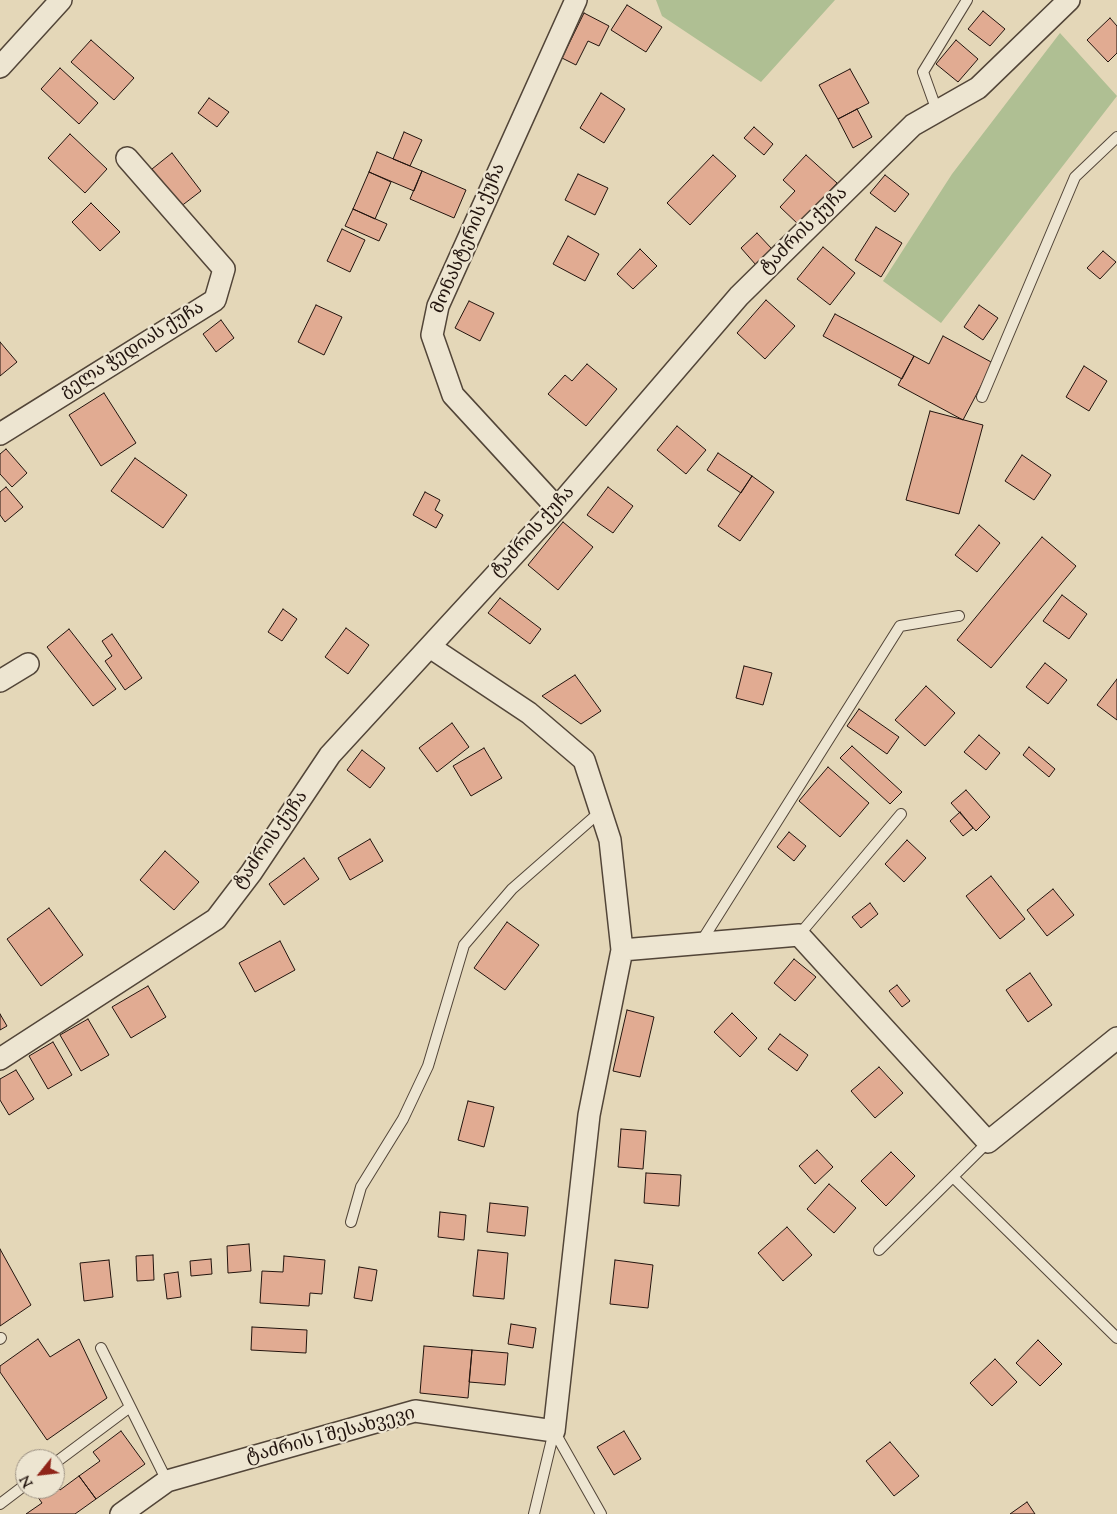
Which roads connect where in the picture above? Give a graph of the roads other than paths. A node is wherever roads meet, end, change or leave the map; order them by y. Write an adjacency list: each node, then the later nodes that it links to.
1 (61, 0): 5 (street)
2 (576, 0): 11 (street, მონასტერის ქუჩა)
3 (967, 0): 6 (lane)
4 (1069, 0): 6 (street, ტაძრის ქუჩა)
5 (0, 67)
6 (937, 111): 11 (street, ტაძრის ქუჩა)
7 (1117, 137): 9 (lane)
8 (127, 158): 10 (street, გელა ჭედიას ქუჩა)
9 (982, 397)
10 (0, 434)
11 (557, 508): 13 (street, ტაძრის ქუჩა)
12 (959, 616): 19 (lane)
13 (430, 647): 16 (street); 22 (street, ტაძრის ქუჩა)
14 (28, 664): 15 (street)
15 (0, 681)
16 (601, 811): 20 (street); 25 (lane)
17 (901, 814): 18 (lane)
18 (799, 934): 19 (street); 23 (street)
19 (701, 942): 20 (street)
20 (622, 950): 30 (street)
21 (1117, 1038): 23 (street)
22 (0, 1058)
23 (988, 1142): 24 (lane)
24 (953, 1178): 26 (lane); 27 (lane)
25 (351, 1222)
26 (879, 1250)
27 (1117, 1338)
28 (101, 1348): 29 (lane)
29 (130, 1407): 31 (lane); 32 (lane)
30 (554, 1431): 32 (street, ტაძრის I შესახვევი); 36 (lane); 37 (lane)
31 (65, 1456)
32 (167, 1481): 35 (street, ტაძრის I შესახვევი)
33 (15, 1493): 34 (lane)
34 (0, 1504)
35 (121, 1514)
36 (534, 1514)
37 (601, 1514)

